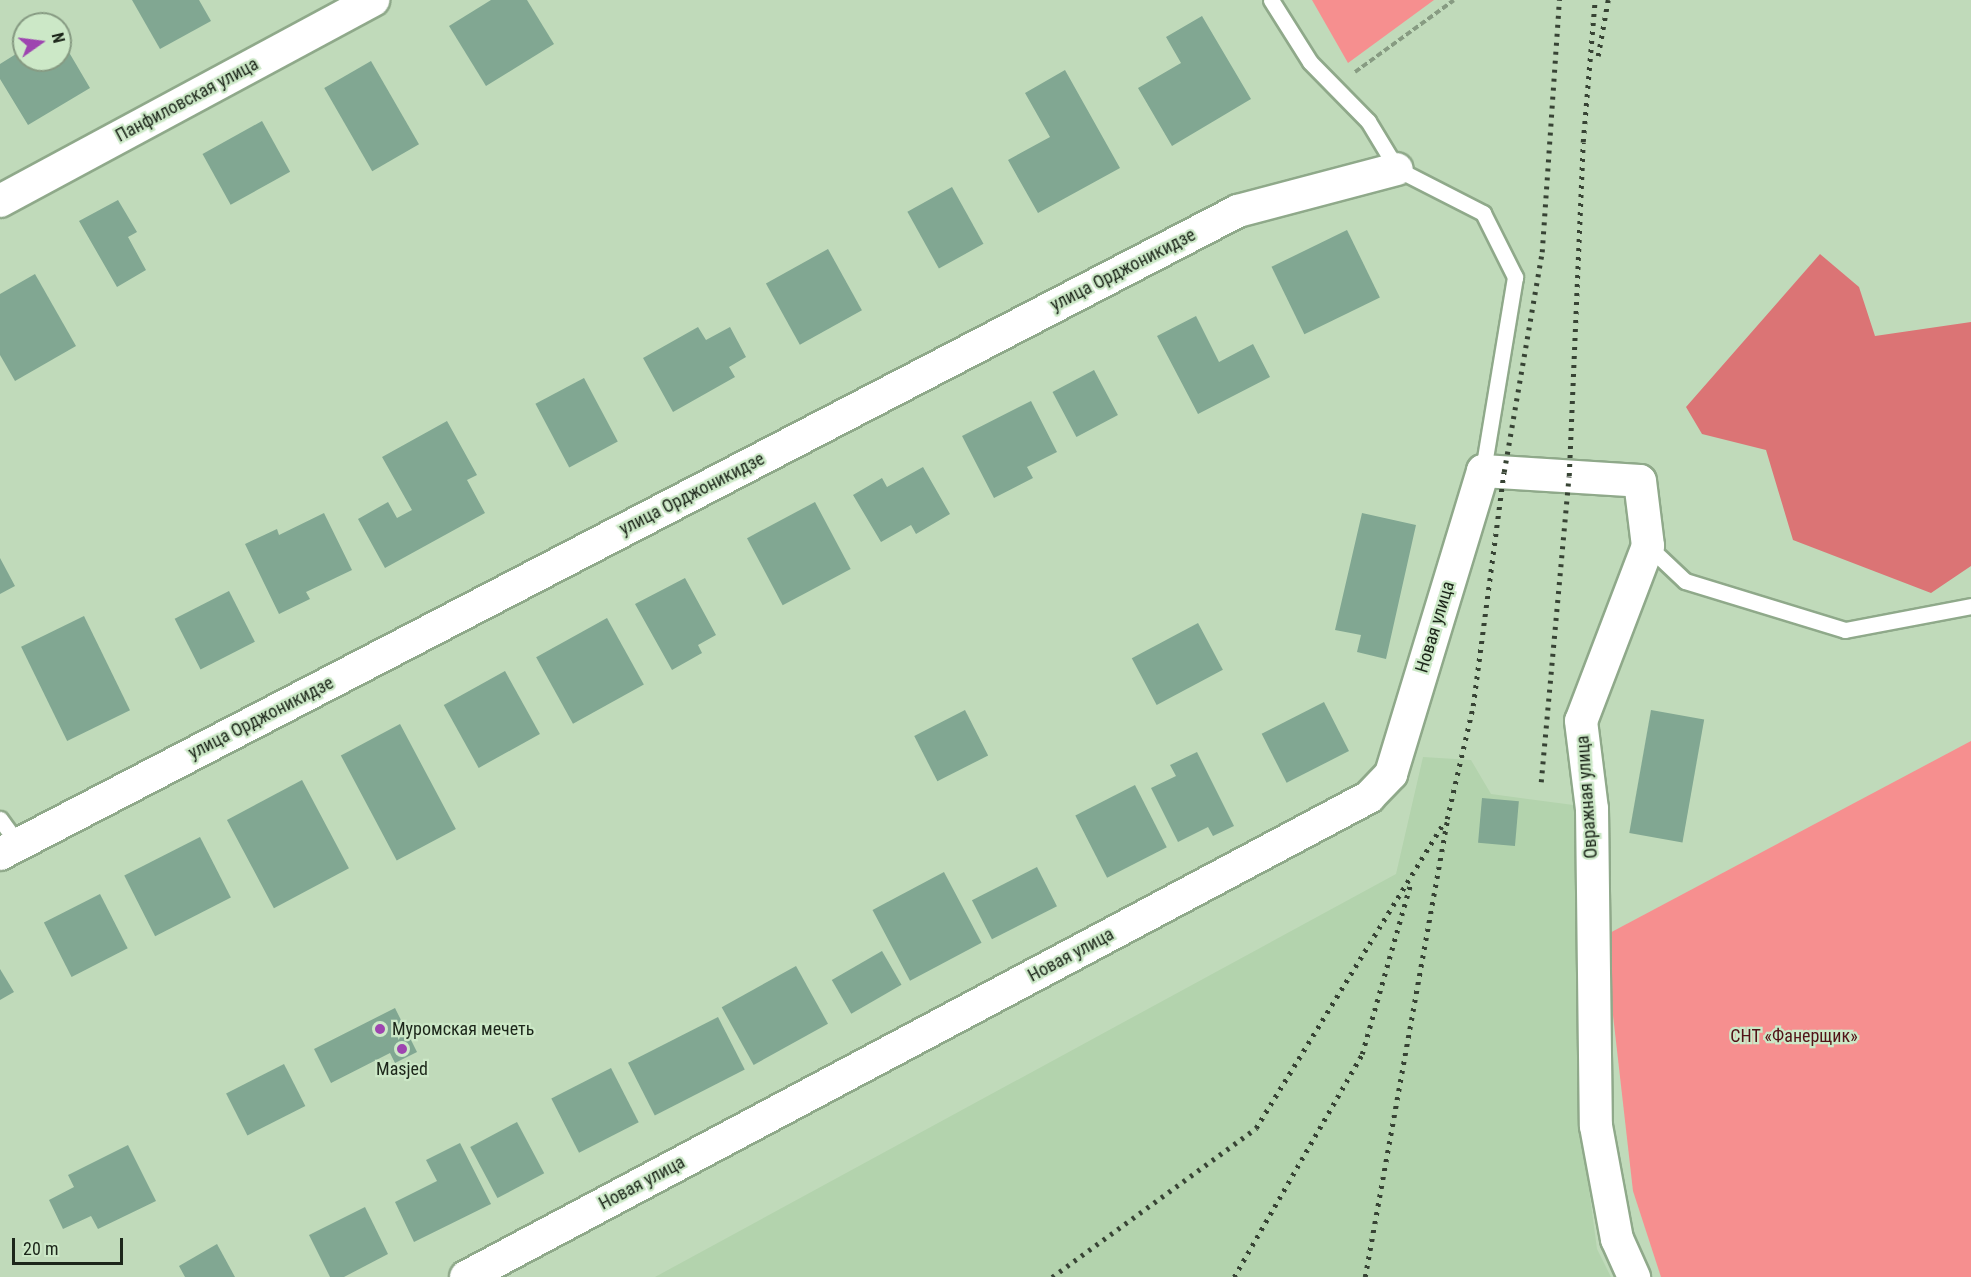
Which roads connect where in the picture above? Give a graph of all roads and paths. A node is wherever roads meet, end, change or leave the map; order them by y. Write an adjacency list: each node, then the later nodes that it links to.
1 (373, 0): 6 (street, Панфиловская улица)
2 (1271, 0): 4 (lane)
3 (1454, 0): 4 (path)
4 (1335, 87): 5 (lane)
5 (1397, 169): 7 (lane); 11 (street, улица Орджоникидзе)
6 (0, 201)
7 (1482, 471): 8 (street, Овражная улица); 12 (street, Новая улица)
8 (1648, 546): 9 (lane); 13 (street, Овражная улица)
9 (1971, 606)
10 (0, 819): 11 (lane)
11 (9, 849)
12 (466, 1277)
13 (1634, 1277)

